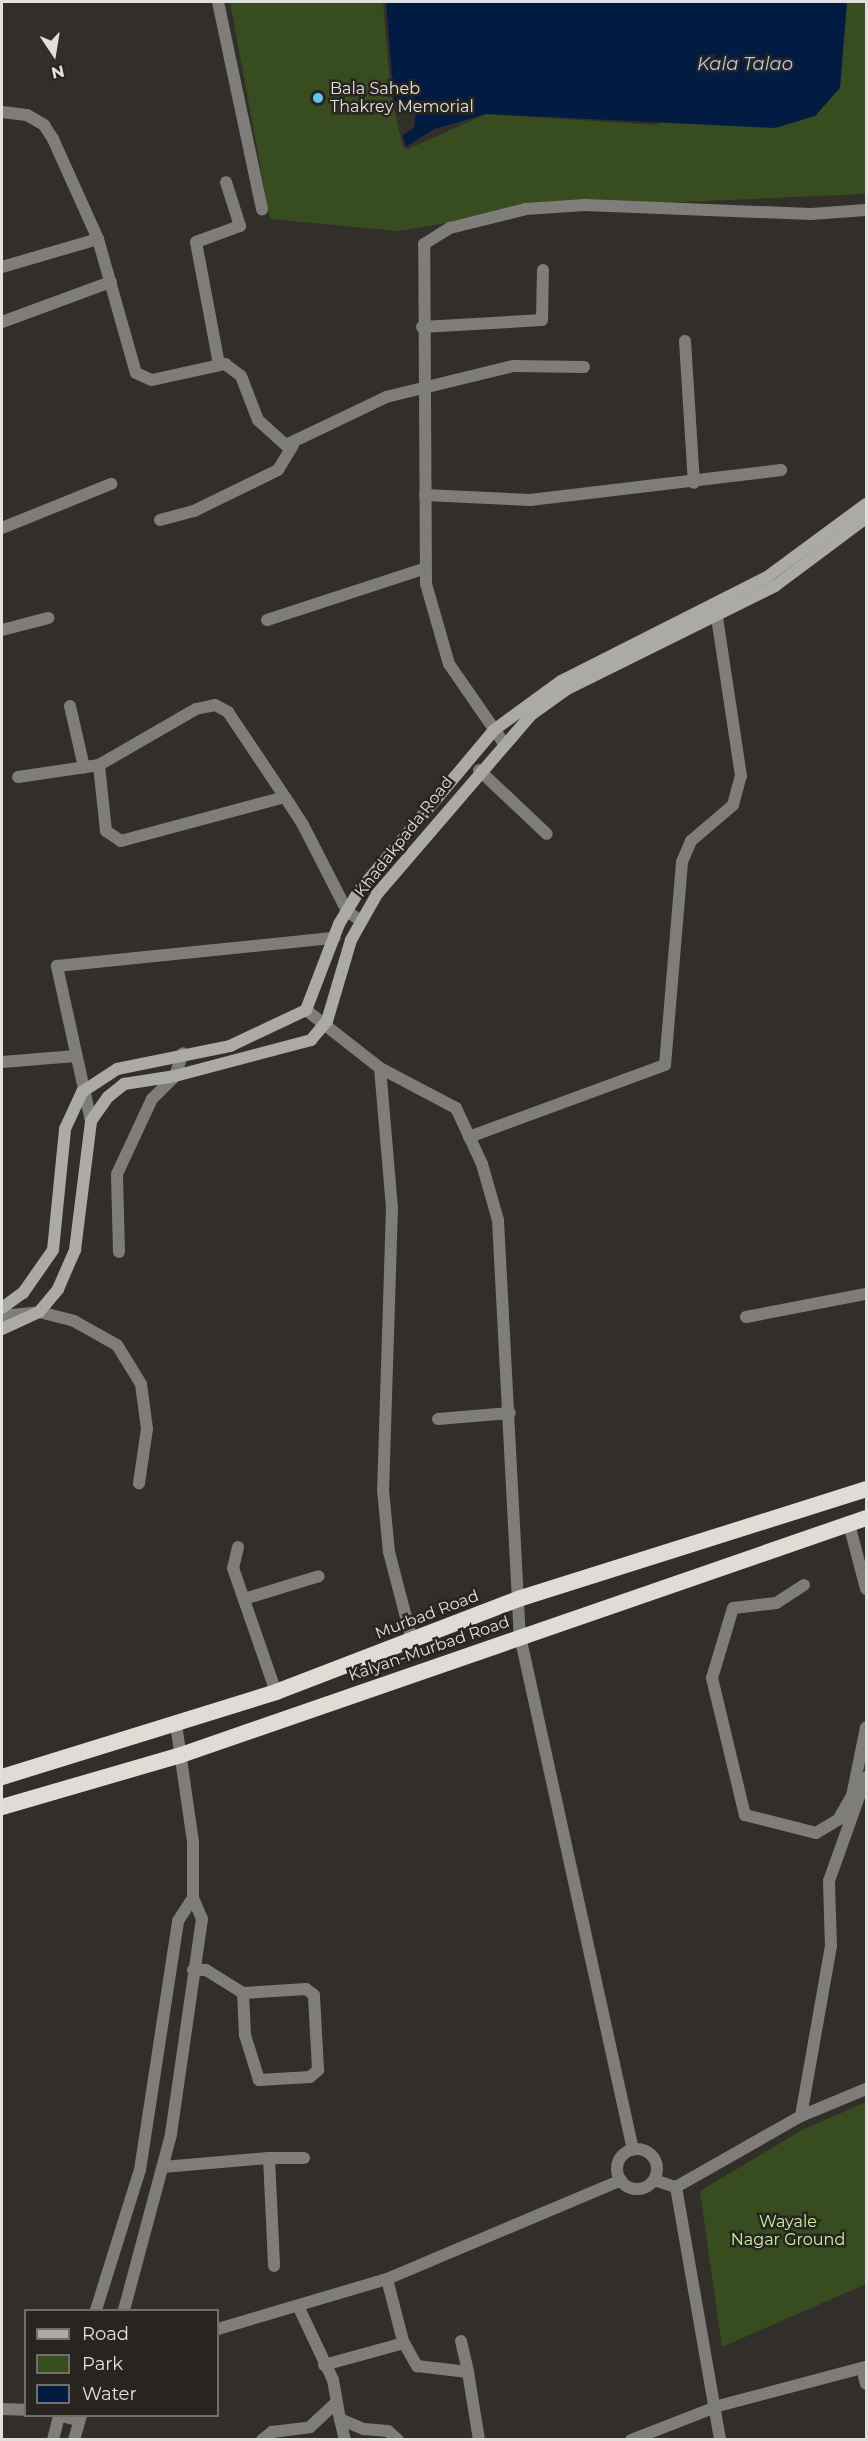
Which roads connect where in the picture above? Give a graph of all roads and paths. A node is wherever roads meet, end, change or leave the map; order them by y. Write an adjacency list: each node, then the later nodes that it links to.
1 (218, 2): 4 (street)
2 (2, 112): 6 (street)
3 (226, 182): 13 (street)
4 (262, 209)
5 (867, 210): 11 (street)
6 (98, 239): 7 (street); 9 (street)
7 (2, 267)
8 (543, 270): 11 (street)
9 (111, 282): 10 (street); 13 (street)
10 (2, 322)
11 (422, 327): 15 (street)
12 (685, 341): 18 (street)
13 (219, 364): 16 (street)
14 (584, 367): 15 (street)
15 (423, 388): 16 (street); 20 (street)
16 (293, 445): 23 (street)
17 (781, 470): 18 (street)
18 (694, 483): 20 (street)
19 (111, 484): 24 (street)
20 (425, 495): 25 (street)
21 (867, 504): 26 (main road, Khadakpada Road)
22 (867, 518): 26 (main road, Khadakpada Road)
23 (160, 520)
24 (2, 528)
25 (426, 568): 29 (street); 33 (street)
26 (771, 582): 27 (main road, Khadakpada Road)
27 (714, 613): 31 (main road, Khadakpada Road); 59 (street)
28 (48, 618): 30 (street)
29 (267, 620)
30 (2, 630)
31 (647, 644): 33 (main road, Khadakpada Road); 34 (main road, Khadakpada Road)
32 (70, 706): 36 (street)
33 (494, 730): 34 (street); 40 (main road, Khadakpada Road)
34 (503, 742): 37 (main road, Khadakpada Road)
35 (99, 765): 36 (street); 39 (street); 39 (street)
36 (84, 767): 38 (street)
37 (479, 770): 41 (main road, Khadakpada Road); 42 (street)
38 (18, 777)
39 (285, 797): 45 (street)
40 (424, 811): 41 (main road); 43 (main road, Khadakpada Road)
41 (436, 821): 44 (main road, Khadakpada Road)
42 (547, 834)
43 (384, 859): 44 (main road); 45 (main road, Khadakpada Road)
44 (398, 870): 46 (main road, Khadakpada Road)
45 (347, 911): 46 (street); 47 (main road, Khadakpada Road)
46 (361, 921): 49 (main road, Khadakpada Road)
47 (335, 938): 48 (main road, Khadakpada Road); 53 (street)
48 (306, 1010): 49 (street); 50 (main road)
49 (327, 1021): 51 (main road, Khadakpada Road); 55 (street)
50 (277, 1027): 51 (main road); 52 (main road)
51 (286, 1046): 56 (main road, Khadakpada Road)
52 (183, 1053): 56 (street); 57 (main road)
53 (76, 1056): 54 (street); 57 (street)
54 (2, 1062)
55 (380, 1068): 59 (street); 80 (street)
56 (175, 1077): 58 (main road, Khadakpada Road); 60 (street)
57 (82, 1092): 58 (street); 62 (main road)
58 (91, 1121): 63 (main road)
59 (469, 1137): 67 (street)
60 (119, 1252)
61 (867, 1294): 65 (street)
62 (2, 1308)
63 (39, 1312): 64 (street); 66 (main road); 69 (street)
64 (2, 1316)
65 (746, 1317)
66 (2, 1329)
67 (510, 1413): 68 (street); 78 (street)
68 (438, 1419)
69 (139, 1483)
70 (867, 1489): 78 (highway, Murbad Road)
71 (867, 1518): 72 (highway, Kalyan-Murbad Road)
72 (849, 1524): 76 (street); 79 (highway, Kalyan-Murbad Road)
73 (238, 1547): 77 (street)
74 (319, 1576): 77 (street)
75 (804, 1585): 83 (street)
76 (867, 1589)
77 (244, 1599): 81 (street)
78 (518, 1599): 79 (street); 80 (highway, Murbad Road)
79 (520, 1636): 84 (highway, Kalyan-Murbad Road); 93 (street)
80 (412, 1640): 81 (highway, Murbad Road)
81 (276, 1692): 82 (highway, Murbad Road)
82 (176, 1724): 84 (street); 85 (highway, Murbad Road)
83 (867, 1727)
84 (181, 1755): 87 (highway, Kalyan-Murbad Road); 88 (street)
85 (2, 1777)
86 (867, 1777): 92 (street)
87 (2, 1807)
88 (193, 1898): 89 (street); 103 (street)
89 (193, 1970): 90 (street); 96 (street)
90 (243, 1993): 90 (street)
91 (867, 2089): 92 (street)
92 (801, 2116): 99 (street)
93 (633, 2150): 97 (street); 98 (street)
94 (269, 2158): 95 (street); 96 (street); 100 (street)
95 (304, 2158)
96 (163, 2167): 104 (street)
97 (621, 2180): 98 (street); 101 (street)
98 (654, 2180): 99 (street)
99 (676, 2187): 113 (street)
100 (274, 2266)
101 (387, 2279): 102 (street); 107 (street)
102 (299, 2308): 105 (street); 108 (street)
103 (96, 2309)
104 (124, 2309)
105 (219, 2329)
106 (460, 2341): 110 (street)
107 (404, 2343): 108 (street); 110 (street)
108 (324, 2365): 112 (street)
109 (864, 2368): 111 (street); 113 (street)
110 (468, 2372): 124 (street)
111 (867, 2384)
112 (334, 2405): 118 (street); 121 (street)
113 (718, 2406): 125 (street); 126 (street)
114 (2, 2409): 115 (street)
115 (24, 2410)
116 (59, 2417): 119 (street)
117 (80, 2418): 120 (street)
118 (340, 2419): 122 (street); 123 (street)
119 (53, 2439)
120 (74, 2439)
121 (262, 2439)
122 (345, 2439)
123 (398, 2439)
124 (479, 2439)
125 (631, 2439)
126 (720, 2439)

